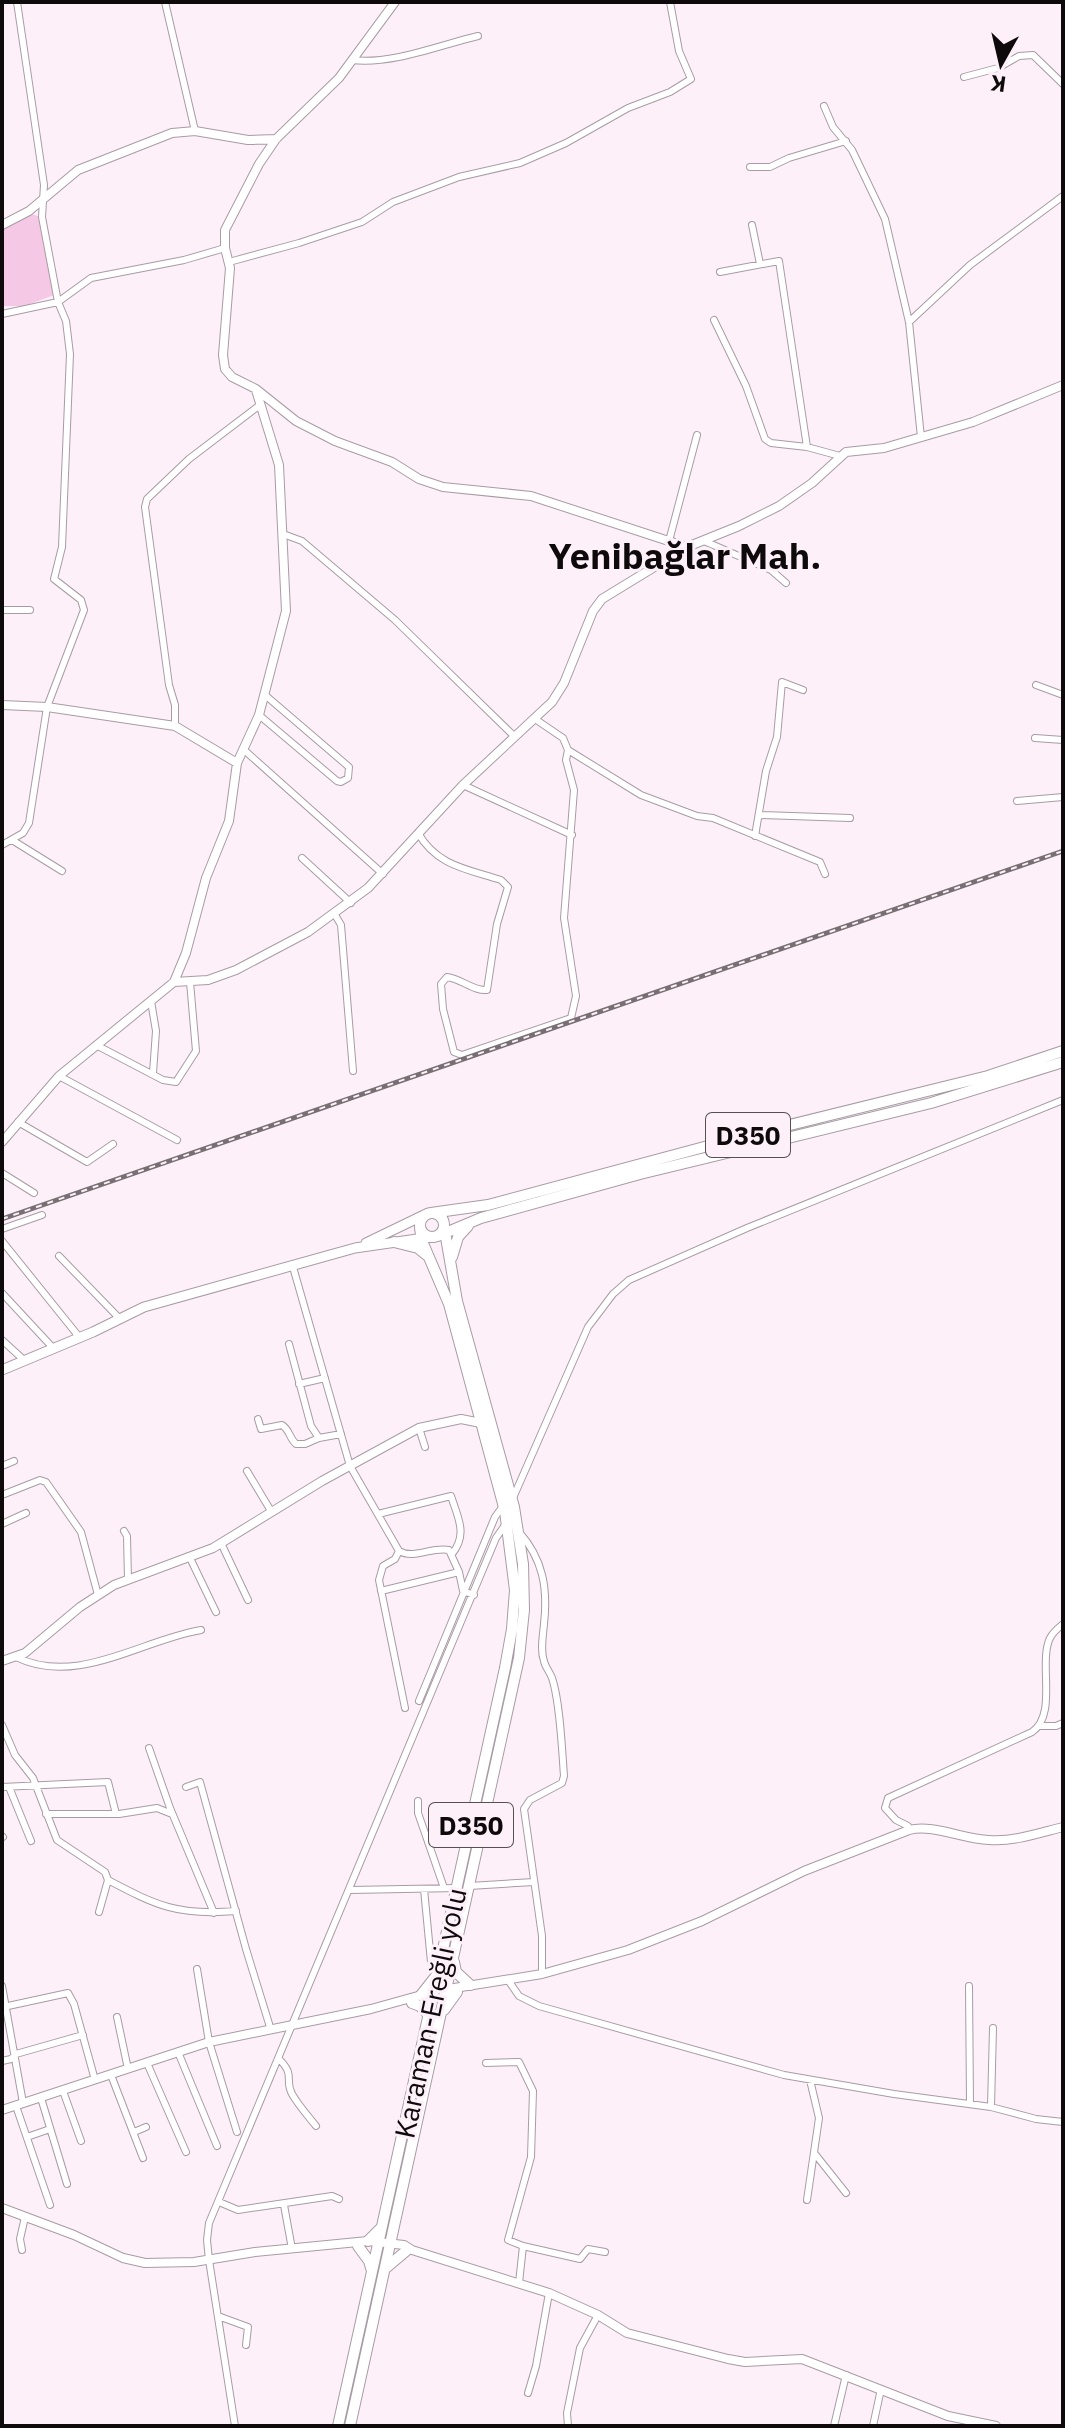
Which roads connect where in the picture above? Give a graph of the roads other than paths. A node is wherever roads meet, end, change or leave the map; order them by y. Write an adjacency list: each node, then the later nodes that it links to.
1 (17, 2): 15 (street)
2 (165, 2): 10 (street)
3 (395, 2): 6 (street)
4 (670, 2): 19 (street)
5 (478, 36): 6 (street)
6 (352, 60): 11 (street)
7 (964, 77): 8 (street)
8 (1063, 84)
9 (824, 106): 12 (street)
10 (195, 131): 11 (street); 15 (street)
11 (276, 139): 18 (street)
12 (846, 141): 13 (street); 25 (street)
13 (750, 167)
14 (1063, 196): 25 (street)
15 (43, 199): 16 (street); 22 (street)
16 (2, 225)
17 (752, 225): 20 (street)
18 (225, 248): 19 (street); 22 (street)
19 (229, 262): 27 (street)
20 (760, 264): 21 (street); 31 (street)
21 (720, 272)
22 (58, 302): 23 (street); 45 (street)
23 (2, 314)
24 (714, 320): 31 (street)
25 (909, 322): 30 (street)
26 (1063, 385): 30 (street)
27 (256, 389): 28 (street); 34 (street)
28 (260, 405): 33 (street); 48 (street)
29 (697, 435): 34 (street)
30 (921, 437): 32 (street)
31 (807, 447): 32 (street)
32 (840, 456): 35 (street)
33 (283, 534): 42 (street); 49 (street)
34 (669, 541): 36 (street)
35 (704, 541): 36 (street); 37 (street)
36 (687, 547): 47 (street)
37 (786, 583)
38 (2, 610): 39 (street)
39 (30, 610)
40 (1036, 685): 43 (street)
41 (803, 690): 58 (street)
42 (265, 695): 46 (street); 46 (street)
43 (1063, 695)
44 (2, 705): 45 (street)
45 (47, 707): 48 (street); 63 (street)
46 (259, 715): 52 (street)
47 (535, 719): 49 (street); 53 (street)
48 (175, 726): 54 (street)
49 (515, 737): 55 (street)
50 (1035, 738): 51 (street)
51 (1063, 740)
52 (243, 749): 54 (street); 67 (street)
53 (568, 750): 61 (street); 62 (street)
54 (237, 763): 71 (street)
55 (463, 785): 60 (street); 61 (street)
56 (1063, 797): 57 (street)
57 (1017, 801)
58 (760, 815): 59 (street); 62 (street)
59 (850, 818)
60 (418, 833): 61 (street); 67 (street)
61 (572, 835)
62 (755, 836): 68 (street)
63 (12, 840): 64 (street); 66 (street)
64 (2, 845)
65 (302, 858): 69 (street)
66 (62, 871)
67 (383, 874): 69 (street)
68 (825, 874)
69 (351, 903): 70 (street)
70 (334, 913): 72 (street); 77 (street)
71 (174, 982): 72 (street); 73 (street)
72 (190, 982): 78 (street)
73 (151, 1001): 74 (street); 78 (street)
74 (96, 1045): 78 (street); 79 (street)
75 (1063, 1051): 87 (highway, D350)
76 (1063, 1062): 89 (highway, D350)
77 (353, 1071)
78 (153, 1073)
79 (59, 1076): 81 (street); 82 (street)
80 (1063, 1100): 120 (street)
81 (18, 1122): 83 (street); 84 (street)
82 (177, 1140)
83 (2, 1142)
84 (113, 1144)
85 (2, 1173): 86 (street)
86 (34, 1193)
87 (428, 1214): 91 (highway); 91 (highway, Karaman-Ereğli yolu); 94 (main road)
88 (42, 1215): 90 (street)
89 (481, 1218): 91 (highway); 98 (highway, D350)
90 (2, 1229)
91 (433, 1233): 93 (main road); 96 (highway, Karaman-Ereğli yolu / D350); 98 (highway, Karaman-Ereğli yolu)
92 (2, 1241): 101 (street)
93 (394, 1242): 94 (main road); 96 (highway)
94 (355, 1248): 97 (main road)
95 (59, 1256): 100 (street)
96 (434, 1264): 110 (highway, Karaman-Ereğli yolu / D350)
97 (293, 1267): 100 (main road); 107 (street)
98 (452, 1279): 120 (highway, Karaman-Ereğli yolu / D350)
99 (2, 1293): 104 (street)
100 (119, 1318): 101 (main road)
101 (80, 1338): 104 (main road)
102 (2, 1340): 105 (street)
103 (289, 1344): 108 (street)
104 (54, 1349): 105 (main road)
105 (25, 1361): 106 (main road)
106 (2, 1370)
107 (325, 1378): 108 (street); 112 (street)
108 (299, 1384): 113 (street)
109 (258, 1419): 113 (street)
110 (481, 1423): 111 (street); 120 (highway, Karaman-Ereğli yolu / D350)
111 (419, 1428): 114 (street); 117 (street)
112 (341, 1434): 113 (street); 117 (street)
113 (319, 1438)
114 (425, 1447)
115 (14, 1461): 116 (street)
116 (2, 1466)
117 (350, 1466): 121 (street); 123 (street)
118 (247, 1471): 121 (street)
119 (2, 1495): 136 (street)
120 (508, 1503): 124 (highway, Karaman-Ereğli yolu / D350); 127 (highway, Karaman-Ereğli yolu / D350); 135 (street)
121 (271, 1511): 128 (street)
122 (26, 1513): 125 (street)
123 (378, 1514): 129 (street); 130 (street)
124 (506, 1522): 137 (street); 162 (highway, Karaman-Ereğli yolu / D350)
125 (2, 1524)
126 (124, 1531): 133 (street)
127 (518, 1531): 161 (street); 162 (highway, Karaman-Ereğli yolu / D350)
128 (221, 1543): 131 (street); 138 (street)
129 (399, 1551): 130 (street); 134 (street)
130 (452, 1554): 132 (street)
131 (190, 1558): 133 (street); 139 (street)
132 (459, 1572): 134 (street); 135 (street)
133 (128, 1580): 136 (street)
134 (381, 1591): 145 (street)
135 (463, 1591): 137 (street); 144 (street)
136 (98, 1595): 142 (street)
137 (474, 1595): 165 (street)
138 (248, 1600)
139 (216, 1612)
140 (1063, 1624): 148 (street)
141 (201, 1630): 142 (street)
142 (16, 1657): 143 (street)
143 (2, 1661)
144 (419, 1701)
145 (405, 1708)
146 (1063, 1723): 148 (street)
147 (2, 1725): 150 (street)
148 (1040, 1726): 158 (street)
149 (149, 1748): 156 (street)
150 (36, 1786): 151 (street); 154 (street); 155 (street)
151 (6, 1787): 159 (street)
152 (186, 1787): 166 (street)
153 (418, 1801): 163 (street)
154 (46, 1814): 155 (street); 160 (street)
155 (116, 1814): 156 (street)
156 (172, 1814): 168 (street)
157 (1063, 1827): 158 (street)
158 (909, 1830): 172 (street)
159 (31, 1841)
160 (108, 1880): 167 (street); 168 (street)
161 (534, 1882): 162 (street); 172 (street)
162 (463, 1887): 163 (street); 169 (highway, Karaman-Ereğli yolu / D350); 170 (highway, Karaman-Ereğli yolu / D350)
163 (444, 1888): 164 (street)
164 (424, 1889): 165 (street); 170 (street)
165 (350, 1890): 183 (street)
166 (236, 1911): 168 (street); 184 (street)
167 (99, 1912)
168 (214, 1913)
169 (454, 1956): 174 (highway); 177 (highway, Karaman-Ereğli yolu / D350)
170 (436, 1965): 177 (highway, Karaman-Ereğli yolu / D350); 178 (highway)
171 (197, 1969): 187 (street)
172 (542, 1974): 173 (street)
173 (508, 1980): 174 (street); 197 (street)
174 (470, 1985): 177 (street)
175 (2, 1986): 180 (street)
176 (969, 1986): 200 (street)
177 (444, 1993): 178 (street); 179 (street); 181 (highway, Karaman-Ereğli yolu / D350); 181 (highway)
178 (421, 1995): 179 (street)
179 (407, 2002): 181 (highway); 183 (street)
180 (8, 2006): 186 (street); 189 (street)
181 (435, 2015): 225 (highway, Karaman-Ereğli yolu / D350); 226 (highway, Karaman-Ereğli yolu / D350)
182 (117, 2017): 194 (street)
183 (293, 2025): 184 (street); 190 (street)
184 (270, 2027): 187 (street)
185 (993, 2028): 202 (street)
186 (83, 2035): 189 (street); 196 (street)
187 (209, 2042): 188 (street); 209 (street)
188 (178, 2052): 192 (street); 212 (street)
189 (16, 2054): 191 (street); 201 (street)
190 (279, 2059): 205 (street); 220 (street)
191 (2, 2061)
192 (147, 2063): 194 (street); 213 (street)
193 (486, 2063): 228 (street)
194 (128, 2069): 195 (street)
195 (111, 2075): 196 (street); 208 (street)
196 (95, 2080): 198 (street)
197 (810, 2080): 200 (street); 214 (street)
198 (63, 2091): 199 (street); 211 (street)
199 (41, 2098): 201 (street); 207 (street)
200 (970, 2103): 202 (street)
201 (20, 2104): 203 (street); 210 (street)
202 (991, 2107): 204 (street)
203 (2, 2110)
204 (1063, 2122)
205 (316, 2126)
206 (146, 2127): 208 (street)
207 (50, 2129): 210 (street); 216 (street)
208 (134, 2132): 215 (street)
209 (237, 2132)
210 (27, 2137): 221 (street)
211 (81, 2141)
212 (217, 2146)
213 (186, 2152)
214 (815, 2154): 217 (street); 219 (street)
215 (143, 2158)
216 (67, 2184)
217 (846, 2193)
218 (339, 2199): 222 (street)
219 (807, 2200)
220 (219, 2202): 222 (street); 233 (street)
221 (50, 2205)
222 (284, 2205): 229 (street)
223 (2, 2208): 224 (street)
224 (25, 2217): 231 (street); 233 (street)
225 (395, 2226): 227 (highway, Karaman-Ereğli yolu / D350); 230 (highway)
226 (367, 2244): 227 (street); 229 (street); 235 (highway, Karaman-Ereğli yolu / D350); 235 (highway)
227 (391, 2246): 230 (street); 234 (highway, Karaman-Ereğli yolu / D350)
228 (523, 2246): 232 (street); 236 (street)
229 (292, 2249): 233 (street)
230 (407, 2249): 234 (highway); 236 (street)
231 (22, 2250)
232 (605, 2252)
233 (209, 2260): 239 (street)
234 (385, 2269): 246 (highway, Karaman-Ereğli yolu / D350)
235 (372, 2271): 245 (highway, Karaman-Ereğli yolu / D350)
236 (519, 2283): 237 (street)
237 (549, 2293): 238 (street); 243 (street)
238 (598, 2315): 241 (street); 247 (street)
239 (218, 2316): 240 (street); 244 (street)
240 (246, 2345)
241 (846, 2375): 242 (street); 248 (street)
242 (881, 2389): 249 (street); 250 (street)
243 (528, 2393)
244 (235, 2426)
245 (338, 2426)
246 (350, 2426)
247 (568, 2426)
248 (834, 2426)
249 (873, 2426)
250 (996, 2426)

